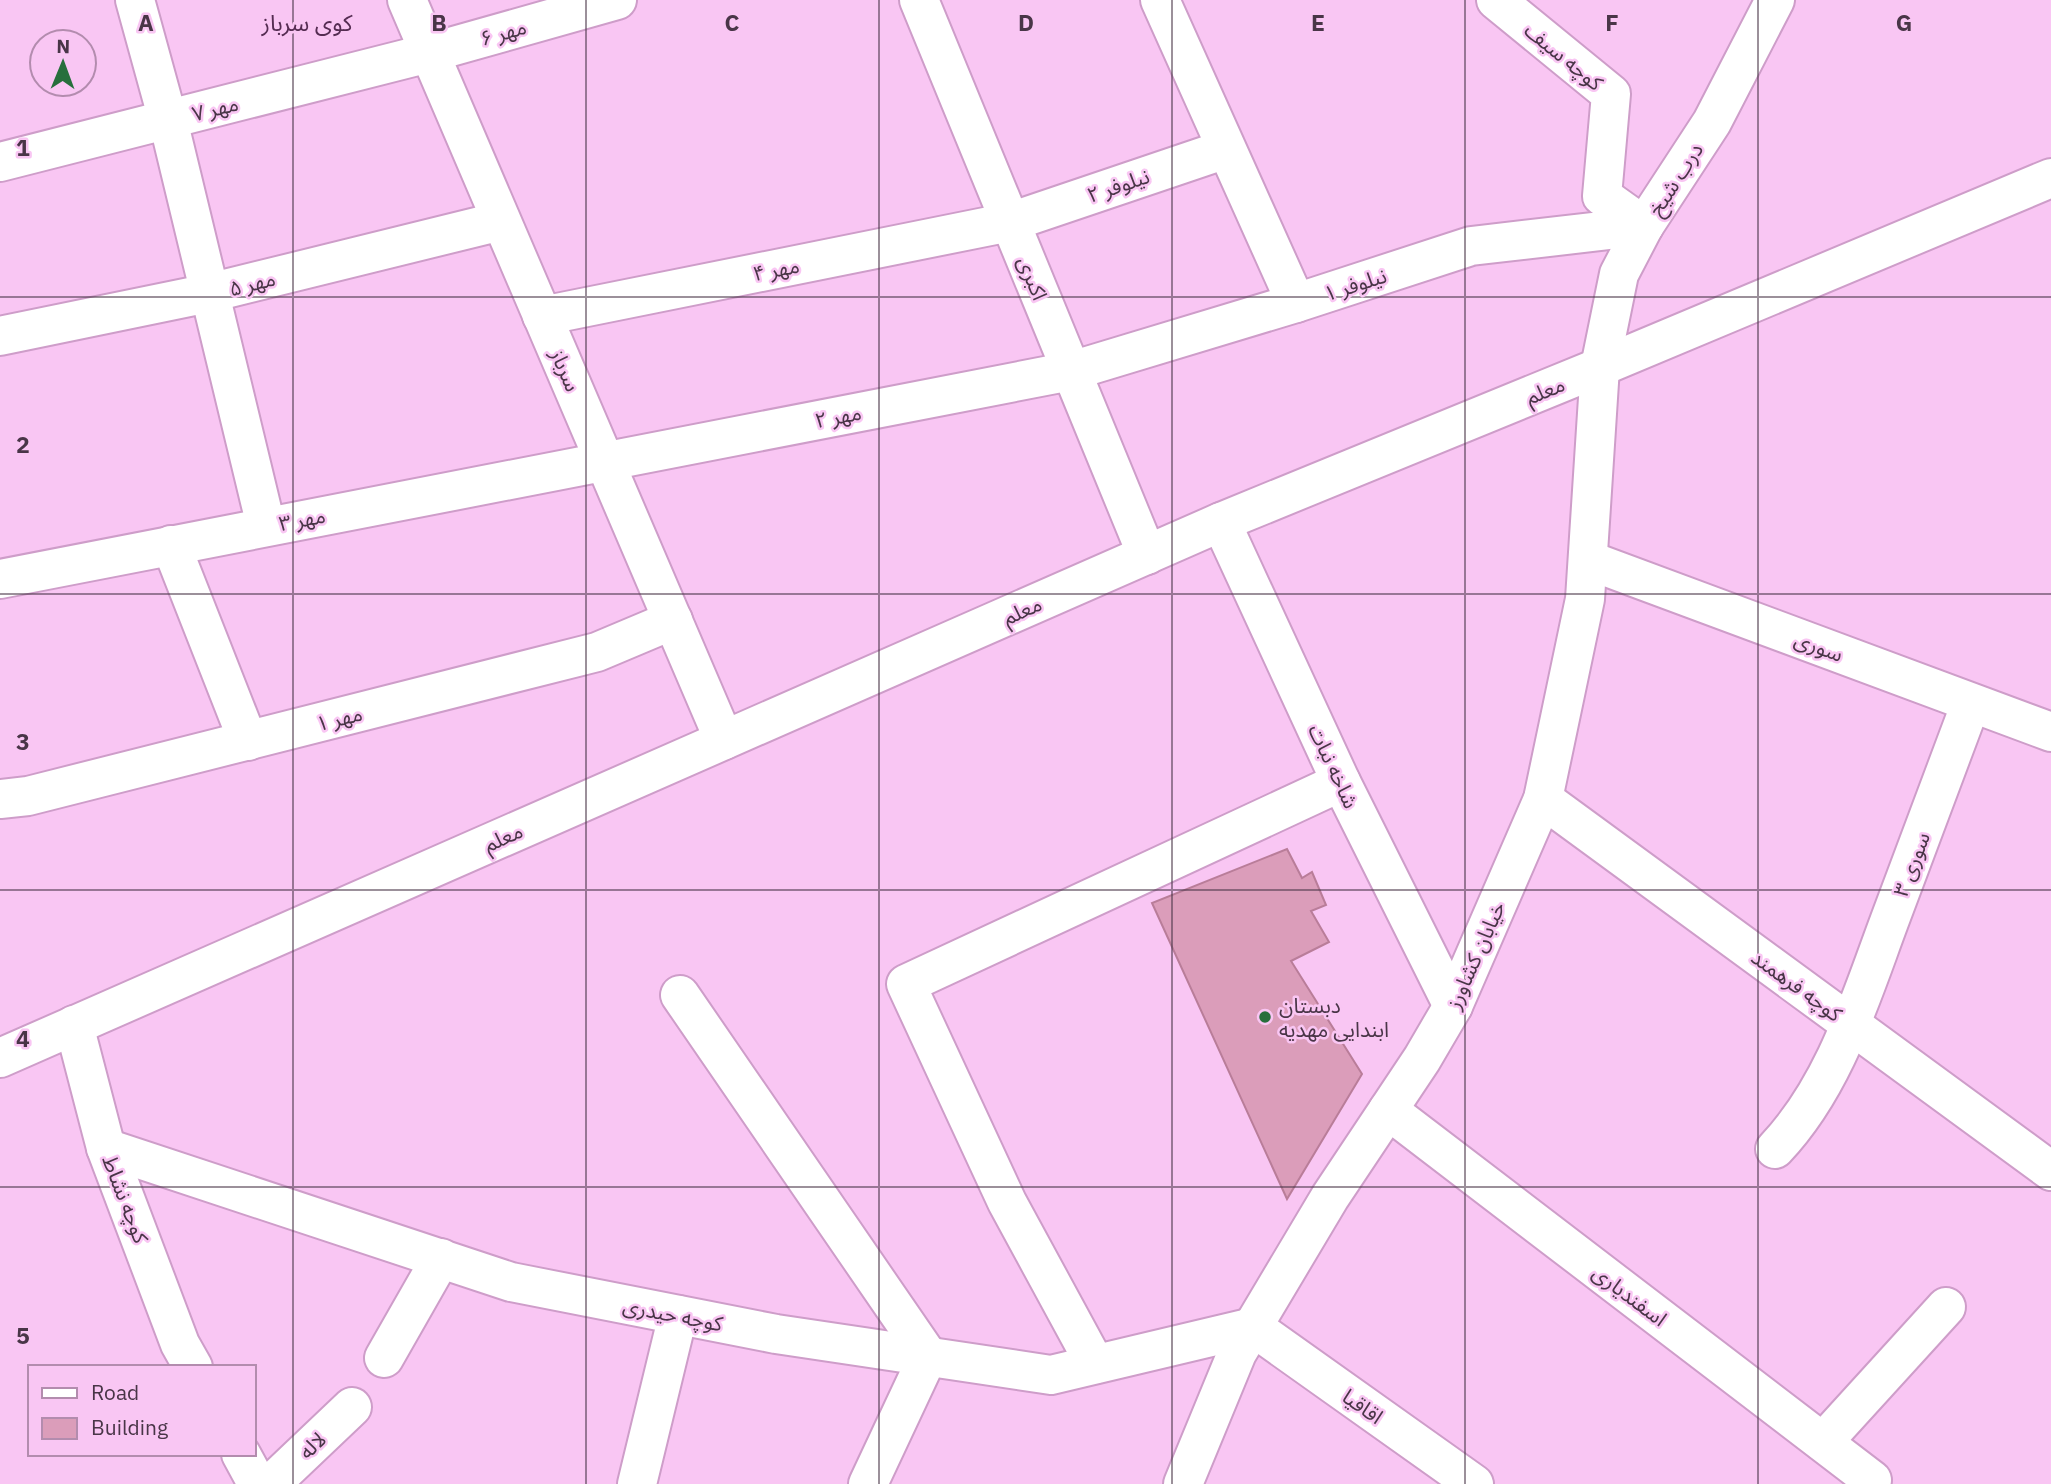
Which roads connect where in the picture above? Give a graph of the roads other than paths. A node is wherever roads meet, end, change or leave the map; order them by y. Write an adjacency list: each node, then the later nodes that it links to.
1 (135, 0): 9 (street)
2 (407, 0): 8 (street, سرباز)
3 (617, 0): 8 (street, مهر ۶)
4 (919, 0): 14 (street, اکبری)
5 (1160, 0): 10 (street)
6 (1496, 0): 15 (street, کوچه سیف)
7 (1775, 0): 15 (street, درب شیخ)
8 (429, 53): 9 (street, مهر ۷); 13 (street, سرباز)
9 (168, 120): 11 (street, مهر ۷); 16 (street)
10 (1226, 149): 14 (street, نیلوفر ۲); 17 (street)
11 (0, 162)
12 (2051, 178): 20 (street, معلم)
13 (502, 221): 16 (street, مهر ۵); 18 (street, سرباز)
14 (1010, 222): 18 (street, مهر ۴); 21 (street, اکبری)
15 (1644, 226): 17 (street, نیلوفر ۱); 20 (street, درب شیخ)
16 (209, 293): 19 (street, مهر ۵); 24 (street)
17 (1296, 303): 21 (street, نیلوفر ۱)
18 (542, 316): 22 (street, سرباز)
19 (0, 337)
20 (1600, 367): 23 (street, معلم); 27 (street, خیابان کشاورز)
21 (1071, 371): 22 (street, مهر ۲); 26 (street, اکبری)
22 (605, 461): 24 (street, مهر ۳); 29 (street, سرباز)
23 (1221, 522): 26 (street, معلم); 34 (street, شاخه نبات)
24 (266, 526): 25 (street, مهر ۳)
25 (171, 545): 28 (street, مهر ۳); 33 (street)
26 (1147, 555): 32 (street, معلم)
27 (1588, 559): 30 (street, سوری); 36 (street, خیابان کشاورز)
28 (0, 579)
29 (673, 620): 32 (street, سرباز); 33 (street, مهر ۱)
30 (1971, 703): 31 (street, سوری); 40 (street, سوری ۳)
31 (2051, 732)
32 (724, 740): 39 (street, معلم)
33 (248, 741): 35 (street, مهر ۱)
34 (1341, 782): 38 (street, شاخه نبات); 52 (street)
35 (0, 799)
36 (1542, 799): 38 (street, خیابان کشاورز); 40 (street, کوچه فرهمند)
37 (680, 995): 50 (street)
38 (1453, 1006): 42 (street, خیابان کشاورز)
39 (74, 1025): 41 (street, معلم); 43 (street, کوچه نشاط)
40 (1851, 1025): 44 (street, سوری ۳); 45 (street, کوچه فرهمند)
41 (0, 1058)
42 (1388, 1110): 49 (street, خیابان کشاورز); 55 (street, اسفندیاری)
43 (106, 1148): 46 (street, کوچه حیدری); 53 (street, کوچه نشاط)
44 (1776, 1149)
45 (2051, 1171)
46 (440, 1258): 48 (street, کوچه حیدری); 51 (street)
47 (1946, 1307): 55 (street)
48 (678, 1315): 50 (street, کوچه حیدری); 60 (street)
49 (1253, 1327): 52 (street, کوچه حیدری); 62 (street, خیابان کشاورز); 63 (street, اقاقیا)
50 (928, 1356): 52 (street, کوچه حیدری); 61 (street)
51 (384, 1358)
52 (1095, 1364)
53 (192, 1365)
54 (352, 1407): 59 (street, لاله)
55 (1824, 1442): 57 (street, اسفندیاری)
56 (242, 1456): 58 (street)
57 (1872, 1480)
58 (260, 1484)
59 (271, 1484)
60 (637, 1484)
61 (868, 1484)
62 (1183, 1484)
63 (1474, 1484)

